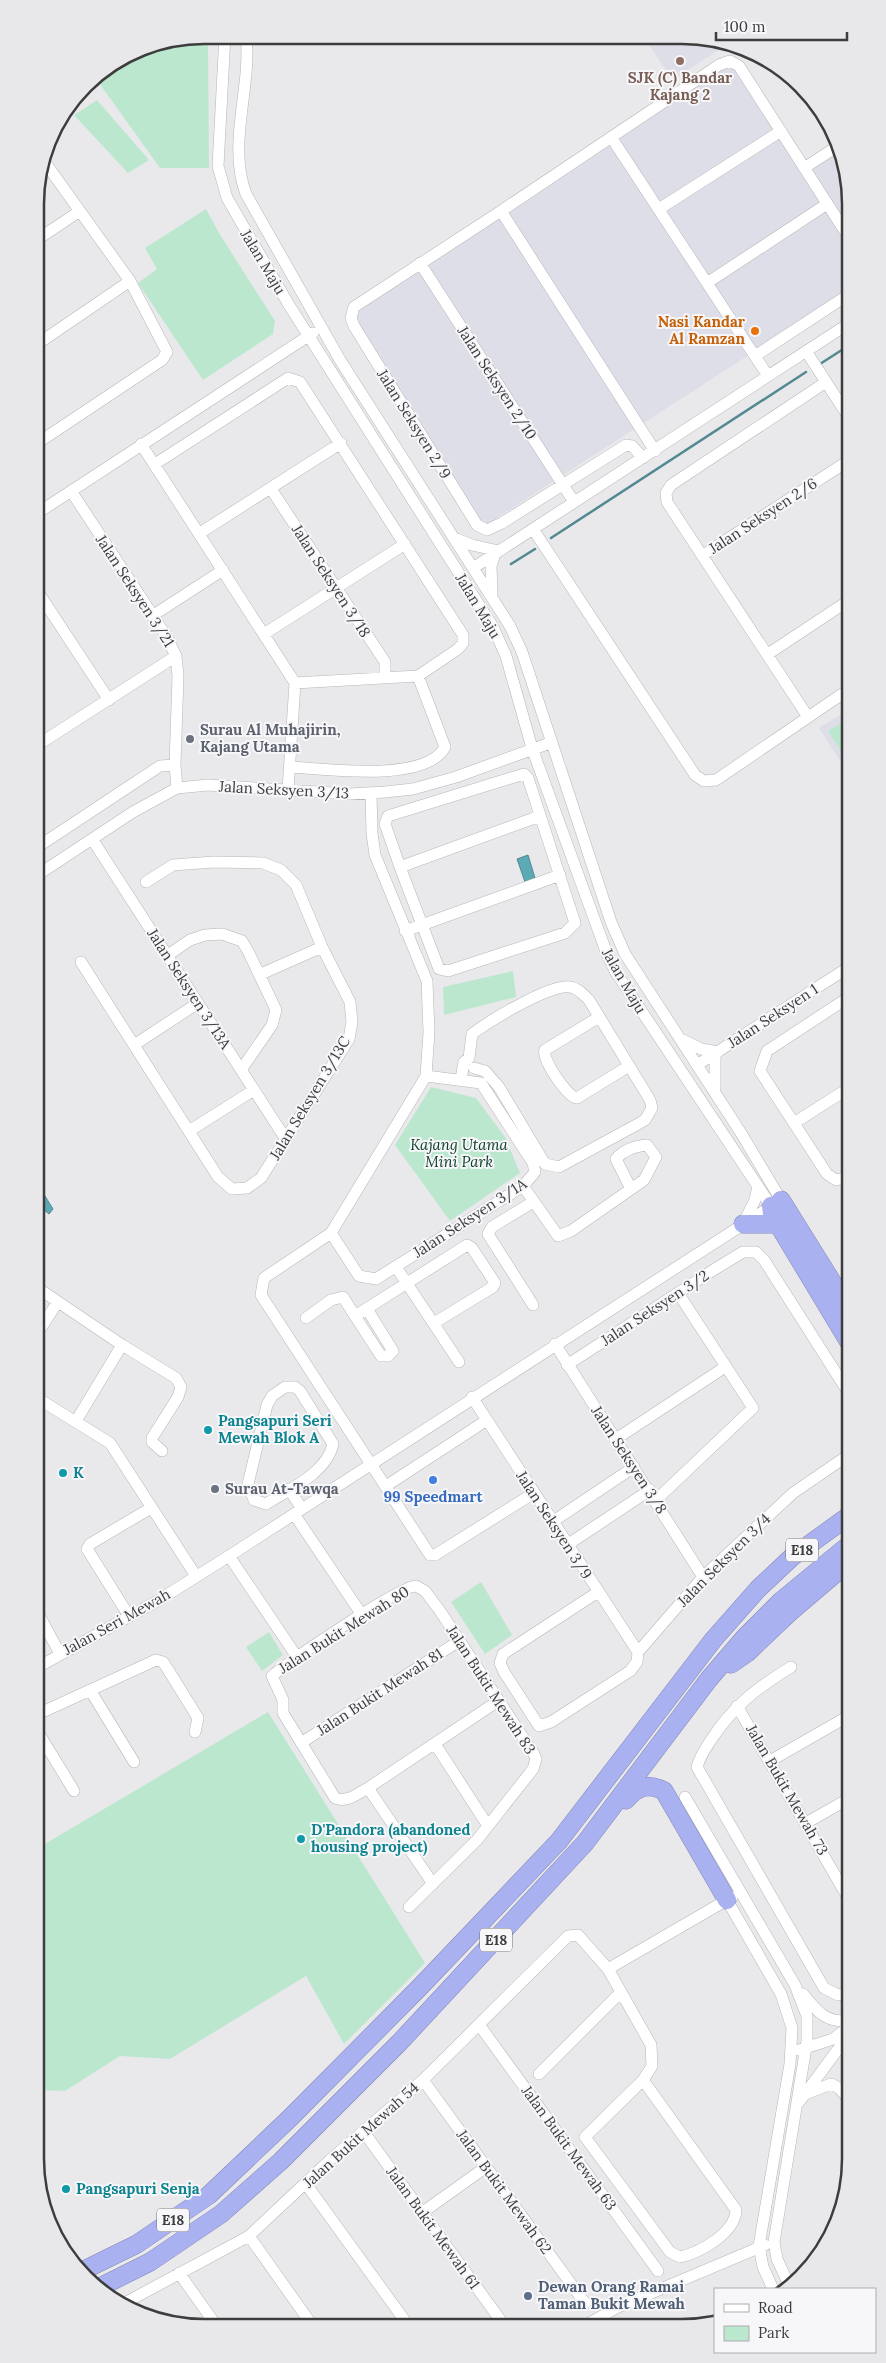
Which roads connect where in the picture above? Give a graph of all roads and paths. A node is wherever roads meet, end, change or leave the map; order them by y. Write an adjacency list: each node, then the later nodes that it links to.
1 (225, 44): 20 (street, Jalan Maju)
2 (246, 44): 18 (street, Jalan Maju)
3 (781, 131): 4 (street); 7 (street); 9 (street)
4 (611, 137): 9 (street); 11 (street)
5 (833, 149): 7 (street)
6 (48, 167): 10 (street)
7 (804, 168): 8 (street)
8 (828, 204): 12 (street); 16 (street)
9 (658, 209): 16 (street)
10 (80, 211): 13 (street); 15 (street)
11 (501, 211): 14 (street); 30 (street)
12 (842, 226)
13 (44, 236)
14 (420, 263): 34 (street, Jalan Seksyen 2/10); 34 (street, Jalan Seksyen 2/9)
15 (130, 281): 21 (street); 27 (street)
16 (707, 282): 23 (street)
17 (842, 300): 23 (street)
18 (322, 327): 20 (street); 41 (street, Jalan Maju)
19 (842, 328): 22 (street)
20 (308, 336): 29 (street); 43 (street, Jalan Maju)
21 (44, 339)
22 (806, 351): 24 (street); 25 (street)
23 (755, 356): 24 (street)
24 (768, 376): 30 (street)
25 (826, 382): 26 (street); 45 (street)
26 (842, 407)
27 (44, 439)
28 (341, 443): 32 (street); 35 (street); 42 (street)
29 (141, 444): 32 (street); 36 (street)
30 (655, 451): 31 (street)
31 (643, 458): 34 (street); 37 (street)
32 (155, 464): 40 (street)
33 (842, 464): 45 (street, Jalan Seksyen 2/6)
34 (562, 484): 37 (street, Jalan Seksyen 2/10)
35 (271, 488): 40 (street); 48 (street, Jalan Seksyen 3/18)
36 (71, 491): 38 (street); 53 (street, Jalan Seksyen 3/21)
37 (574, 502): 39 (street)
38 (44, 509)
39 (533, 528): 44 (street); 62 (street)
40 (200, 533): 47 (street)
41 (454, 538): 44 (street); 46 (street, Jalan Maju)
42 (405, 544): 48 (street); 58 (street)
43 (444, 551): 46 (street); 51 (street, Jalan Maju)
44 (497, 552): 46 (street); 49 (street)
45 (703, 555): 55 (street)
46 (473, 568): 49 (street, Jalan Maju); 51 (street)
47 (222, 570): 53 (street); 54 (street)
48 (335, 589): 54 (street); 57 (street, Jalan Seksyen 3/18)
49 (493, 599): 65 (street, Jalan Maju)
50 (44, 600): 61 (street)
51 (478, 604): 63 (street, Jalan Maju)
52 (842, 605): 55 (street)
53 (152, 616): 56 (street, Jalan Seksyen 3/21)
54 (264, 634): 59 (street)
55 (768, 654): 62 (street)
56 (176, 656): 61 (street); 68 (street, Jalan Seksyen 3/21)
57 (385, 676): 58 (street); 59 (street)
58 (418, 676): 69 (street)
59 (295, 683): 69 (street)
60 (842, 694): 62 (street)
61 (109, 700): 64 (street)
62 (808, 717)
63 (529, 736): 66 (street, Jalan Maju); 67 (street)
64 (44, 741)
65 (550, 743): 66 (street, Jalan Seksyen 3/13); 91 (street, Jalan Maju)
66 (532, 748): 67 (street, Jalan Seksyen 3/13); 70 (street, Jalan Maju)
67 (517, 753): 70 (street); 73 (street, Jalan Seksyen 3/13)
68 (175, 765): 71 (street, Jalan Seksyen 3/21); 76 (street)
69 (290, 767): 72 (street)
70 (540, 769): 93 (street, Jalan Maju)
71 (177, 788): 72 (street, Jalan Seksyen 3/13); 75 (street, Jalan Seksyen 3/13)
72 (288, 790): 73 (street, Jalan Seksyen 3/13)
73 (371, 794): 82 (street)
74 (540, 816): 77 (street); 77 (street); 79 (street)
75 (92, 839): 78 (street, Jalan Seksyen 3/13); 84 (street, Jalan Seksyen 3/13A)
76 (44, 843)
77 (400, 867): 81 (street)
78 (44, 871)
79 (560, 875): 81 (street); 81 (street)
80 (146, 882): 83 (street, Jalan Seksyen 3/13C)
81 (423, 924): 82 (street)
82 (405, 931): 99 (street)
83 (322, 947): 87 (street); 107 (street, Jalan Seksyen 3/13C)
84 (168, 955): 87 (street); 89 (street, Jalan Seksyen 3/13A)
85 (81, 962): 92 (street, Jalan Seksyen 3/13C)
86 (842, 972): 94 (street, Jalan Seksyen 1)
87 (261, 974): 98 (street)
88 (842, 1002): 105 (street)
89 (198, 1003): 92 (street); 98 (street, Jalan Seksyen 3/13A)
90 (599, 1017): 95 (street); 97 (street); 97 (street)
91 (680, 1038): 94 (street); 96 (street, Jalan Maju)
92 (134, 1045): 106 (street, Jalan Seksyen 3/13C)
93 (666, 1048): 96 (street); 102 (street, Jalan Maju)
94 (716, 1053): 96 (street, Jalan Seksyen 1); 104 (street)
95 (471, 1063): 97 (street); 100 (street)
96 (697, 1065): 102 (street); 104 (street, Jalan Maju)
97 (629, 1066)
98 (241, 1070): 101 (street, Jalan Seksyen 3/13A)
99 (426, 1076): 100 (street); 116 (street)
100 (466, 1080): 109 (street, Jalan Seksyen 3/1A)
101 (254, 1090): 106 (street); 107 (street, Jalan Seksyen 3/13A)
102 (695, 1092): 110 (street, Jalan Maju)
103 (842, 1093): 105 (street)
104 (716, 1094): 113 (street, Jalan Maju)
105 (794, 1124): 108 (street)
106 (189, 1131): 107 (street, Jalan Seksyen 3/13C)
107 (285, 1138)
108 (842, 1179)
109 (523, 1186): 112 (street); 118 (street, Jalan Seksyen 3/1A)
110 (758, 1186): 113 (street, Jalan Maju); 114 (street)
111 (631, 1189): 112 (street)
112 (533, 1202): 125 (street)
113 (776, 1203): 114 (street, Jalan Seri Mewah); 115 (highway); 117 (highway)
114 (743, 1224): 115 (highway); 133 (street, Jalan Seri Mewah)
115 (779, 1224): 132 (highway)
116 (332, 1233): 118 (street, Jalan Seksyen 3/1A); 146 (street)
117 (801, 1239): 120 (highway); 123 (highway); 127 (highway)
118 (396, 1266): 119 (street)
119 (407, 1282): 126 (street); 131 (street); 131 (street)
120 (842, 1283)
121 (44, 1293): 124 (street)
122 (678, 1293): 136 (street, Jalan Seksyen 3/2); 137 (street); 138 (street, Jalan Seksyen 3/2)
123 (842, 1299)
124 (57, 1303): 130 (street); 134 (street)
125 (533, 1305)
126 (367, 1309): 128 (street); 128 (street)
127 (842, 1312)
128 (355, 1316): 129 (street)
129 (306, 1318)
130 (44, 1323)
131 (434, 1323): 135 (street)
132 (842, 1330)
133 (554, 1344): 136 (street, Jalan Seksyen 3/8); 139 (street, Jalan Seri Mewah)
134 (122, 1345): 142 (street); 144 (street)
135 (459, 1362)
136 (567, 1365): 143 (street, Jalan Seksyen 3/8)
137 (725, 1367): 143 (street); 151 (street)
138 (842, 1382)
139 (472, 1397): 141 (street, Jalan Seksyen 3/9); 146 (street, Jalan Seri Mewah)
140 (44, 1402): 142 (street)
141 (487, 1420): 148 (street); 150 (street, Jalan Seksyen 3/9)
142 (76, 1421): 152 (street)
143 (616, 1439): 147 (street, Jalan Seksyen 3/8)
144 (162, 1451)
145 (842, 1460): 161 (street, Jalan Seksyen 3/4)
146 (371, 1463): 148 (street); 153 (street, Jalan Seri Mewah)
147 (634, 1467): 151 (street, Jalan Seksyen 3/8); 154 (street)
148 (386, 1486): 150 (street)
149 (289, 1489): 149 (street); 153 (street)
150 (534, 1493): 154 (street, Jalan Seksyen 3/9)
151 (653, 1495): 156 (street); 161 (street, Jalan Seksyen 3/8)
152 (151, 1508): 160 (street); 165 (street)
153 (298, 1512): 158 (street, Jalan Seri Mewah); 164 (street)
154 (552, 1522): 156 (street, Jalan Seksyen 3/9)
155 (842, 1522): 220 (highway, E18)
156 (566, 1545): 163 (street, Jalan Seksyen 3/9)
157 (842, 1551): 173 (highway, E18)
158 (229, 1556): 160 (street, Jalan Seri Mewah); 170 (street)
159 (842, 1568): 173 (highway)
160 (196, 1576): 165 (street, Jalan Seri Mewah)
161 (703, 1577): 168 (street, Jalan Seksyen 3/4)
162 (416, 1586): 164 (street, Jalan Bukit Mewah 80); 167 (street, Jalan Bukit Mewah 83)
163 (598, 1592): 168 (street, Jalan Seksyen 3/9); 168 (street, Jalan Seksyen 3/4)
164 (362, 1615): 170 (street, Jalan Bukit Mewah 80)
165 (129, 1616): 169 (street, Jalan Seri Mewah)
166 (44, 1623): 169 (street)
167 (459, 1641): 175 (street, Jalan Bukit Mewah 83); 181 (street, Jalan Bukit Mewah 81)
168 (638, 1652)
169 (60, 1654): 171 (street, Jalan Seri Mewah)
170 (297, 1657): 181 (street, Jalan Bukit Mewah 80)
171 (44, 1663)
172 (792, 1667): 176 (street)
173 (709, 1679): 191 (highway, E18)
174 (90, 1690): 177 (street); 179 (street); 184 (street)
175 (498, 1701): 182 (street); 190 (street, Jalan Bukit Mewah 83)
176 (737, 1706): 183 (street, Jalan Bukit Mewah 73); 200 (street)
177 (44, 1711)
178 (842, 1720): 183 (street)
179 (195, 1732)
180 (44, 1742): 186 (street)
181 (301, 1743): 185 (street)
182 (434, 1744): 185 (street); 190 (street)
183 (770, 1760): 189 (street, Jalan Bukit Mewah 73)
184 (134, 1762)
185 (368, 1788): 193 (street)
186 (74, 1792)
187 (685, 1797): 195 (street)
188 (842, 1803): 189 (street)
189 (806, 1823): 192 (street, Jalan Bukit Mewah 73)
190 (488, 1826): 193 (street, Jalan Bukit Mewah 83)
191 (585, 1843): 195 (highway); 224 (highway, E18)
192 (840, 1882): 194 (street, Jalan Bukit Mewah 73)
193 (432, 1884): 196 (street, Jalan Bukit Mewah 83)
194 (842, 1886)
195 (734, 1896): 197 (street); 198 (street); 206 (street)
196 (409, 1907)
197 (608, 1969): 199 (street); 202 (street, Jalan Bukit Mewah 54)
198 (795, 1984): 201 (street); 205 (street)
199 (621, 1992): 207 (street); 209 (street)
200 (842, 1994)
201 (842, 2022)
202 (480, 2026): 208 (street, Jalan Bukit Mewah 54); 221 (street, Jalan Bukit Mewah 63)
203 (842, 2030): 205 (street)
204 (842, 2044): 211 (street)
205 (806, 2045): 206 (street); 212 (street)
206 (791, 2047): 219 (street)
207 (539, 2074)
208 (423, 2080): 213 (street, Jalan Bukit Mewah 54); 214 (street, Jalan Bukit Mewah 62)
209 (643, 2080): 209 (street)
210 (842, 2092): 211 (street)
211 (803, 2095): 212 (street)
212 (795, 2110): 218 (street)
213 (363, 2132): 215 (street, Jalan Bukit Mewah 54); 216 (street, Jalan Bukit Mewah 61)
214 (486, 2166): 216 (street); 227 (street, Jalan Bukit Mewah 62)
215 (306, 2184): 217 (street, Jalan Bukit Mewah 54); 230 (street)
216 (423, 2212): 231 (street, Jalan Bukit Mewah 61)
217 (249, 2236): 222 (street, Jalan Bukit Mewah 54); 229 (street)
218 (774, 2242): 219 (street); 223 (street)
219 (759, 2246): 225 (street); 232 (street)
220 (88, 2268)
221 (658, 2271)
222 (179, 2273): 226 (street, Jalan Bukit Mewah 54); 228 (street)
223 (787, 2281)
224 (105, 2285)
225 (773, 2288)
226 (128, 2300)
227 (585, 2303)
228 (212, 2319)
229 (308, 2319)
230 (404, 2319)
231 (500, 2319)
232 (597, 2319)

